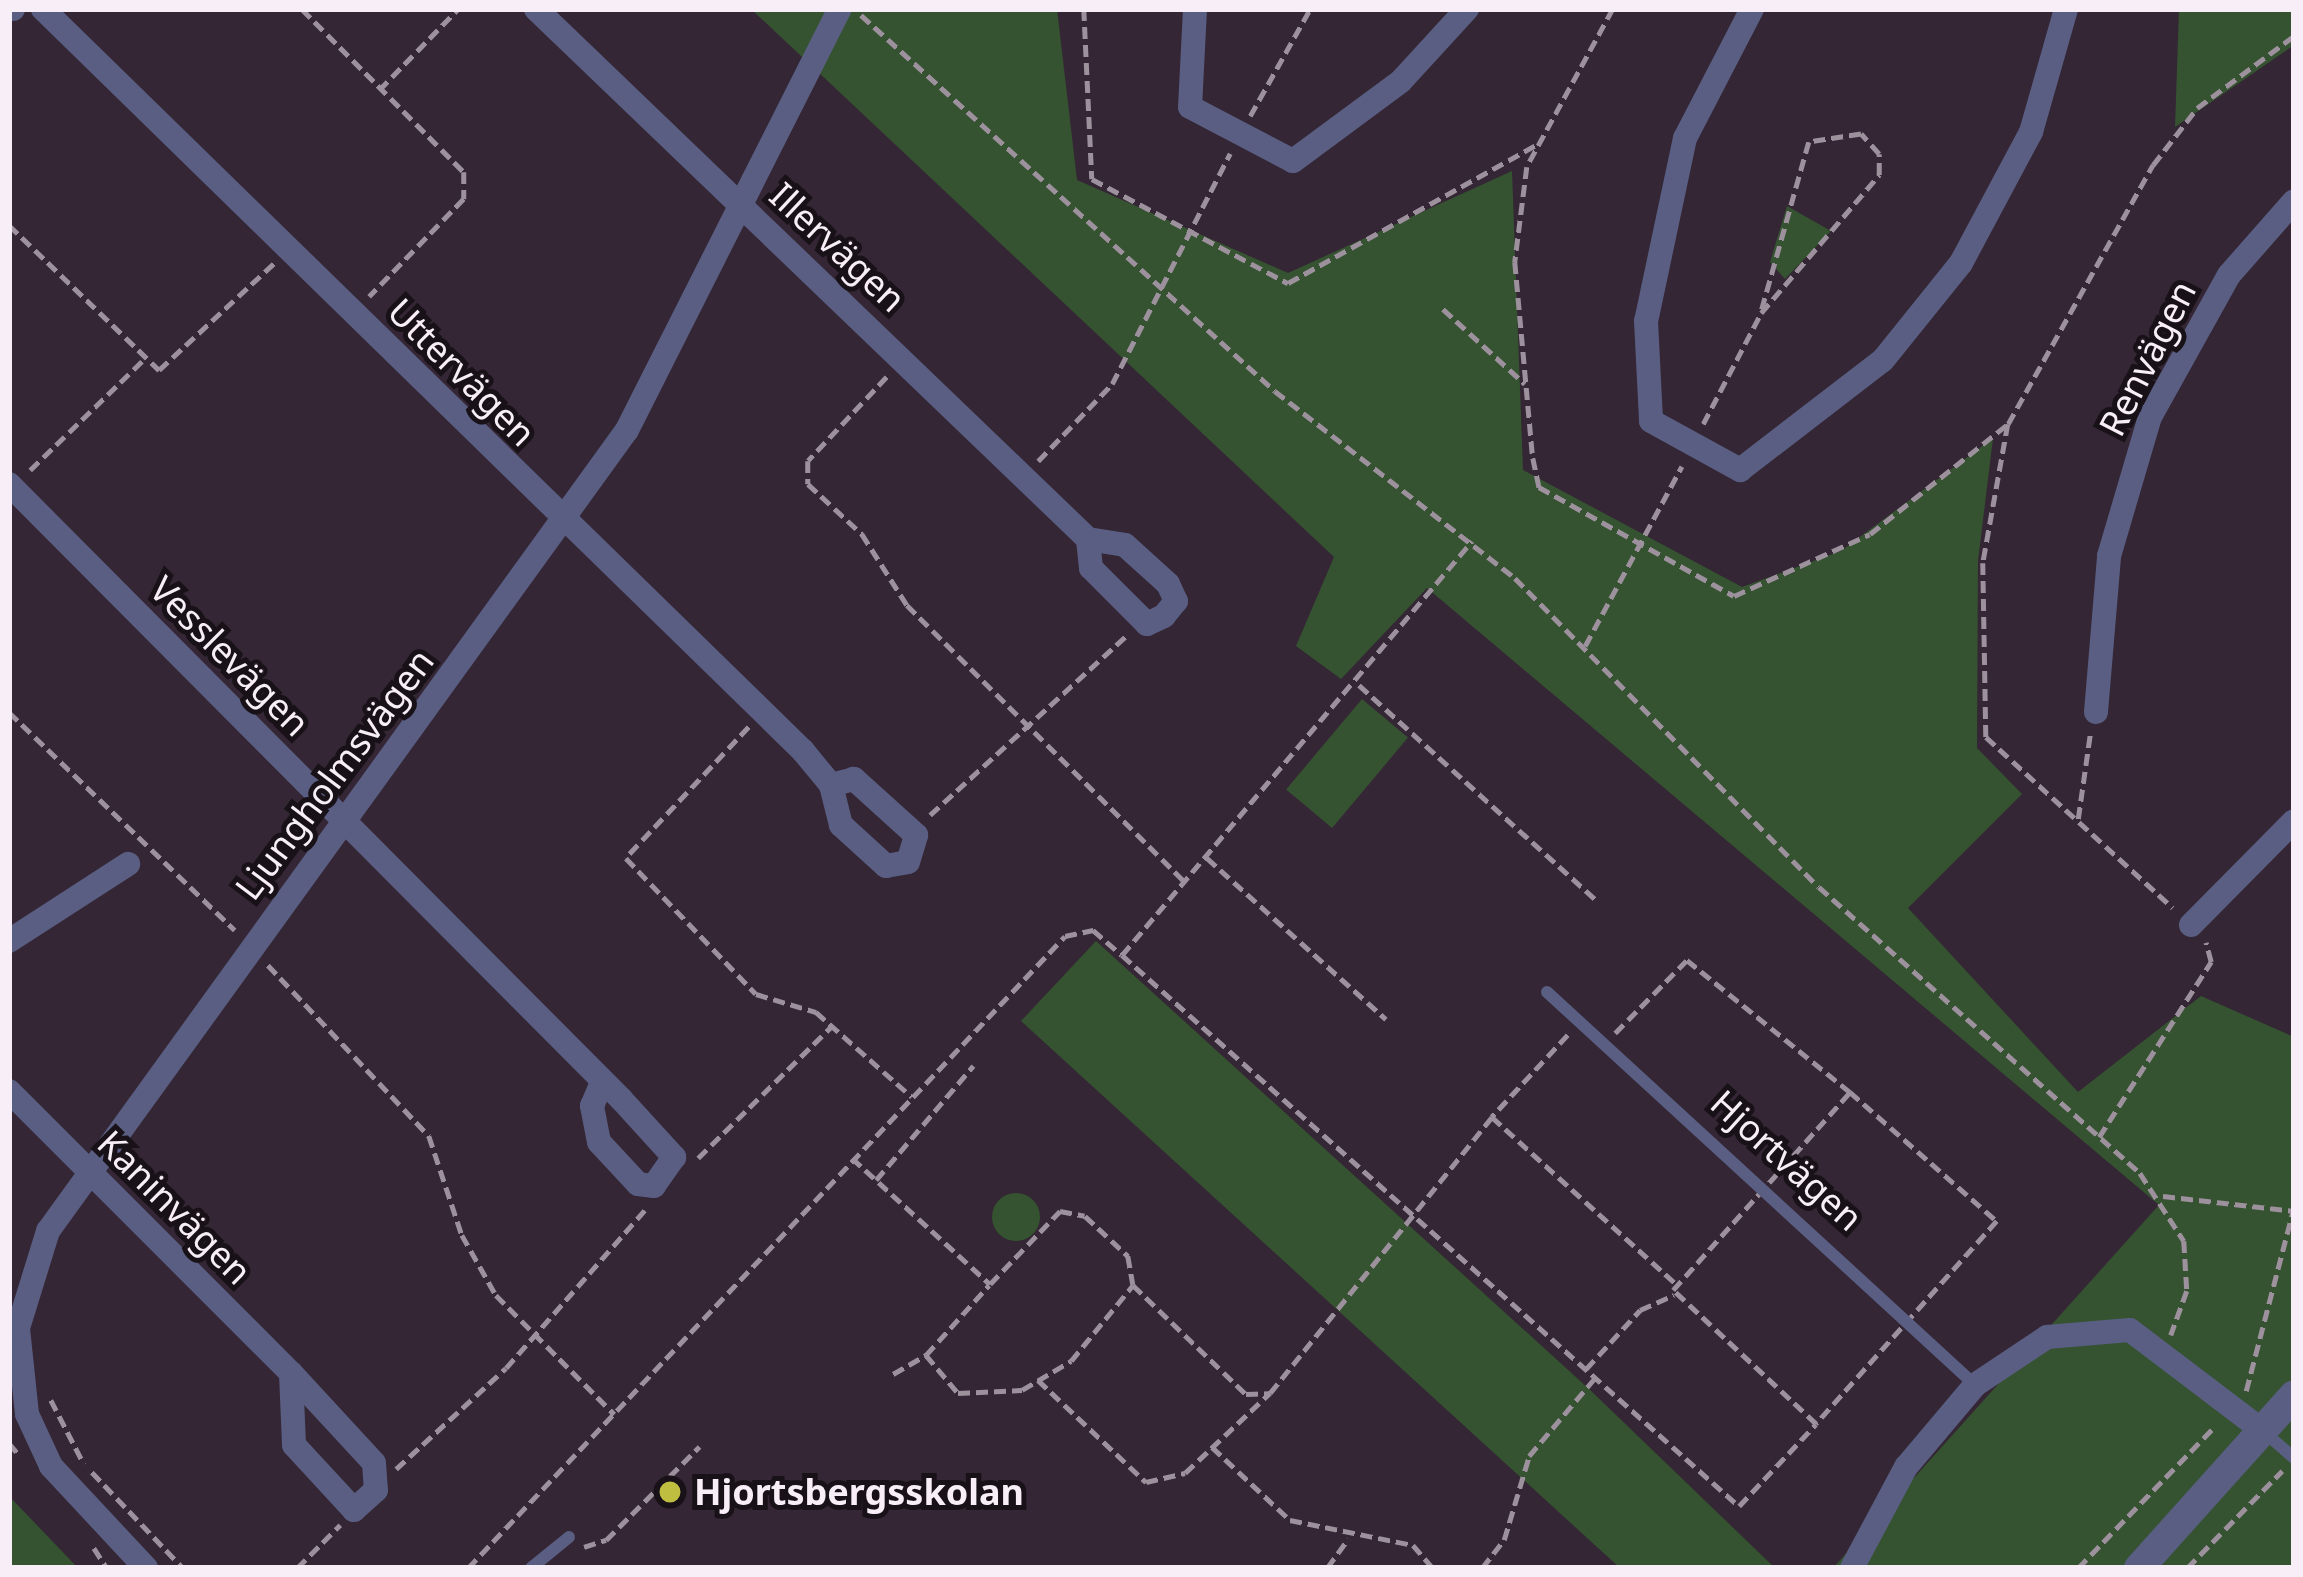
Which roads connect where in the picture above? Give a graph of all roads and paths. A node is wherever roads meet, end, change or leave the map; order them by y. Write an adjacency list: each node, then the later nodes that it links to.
1 (43, 9): 22 (street, Uttervägen)
2 (302, 9): 15 (path)
3 (458, 9): 15 (path)
4 (536, 9): 19 (street, Illervägen)
5 (840, 9): 19 (street, Ljungholmsvägen)
6 (854, 9): 23 (path)
7 (1084, 9): 21 (path)
8 (1195, 9): 16 (street)
9 (1310, 9): 16 (path)
10 (1467, 9): 16 (street)
11 (1613, 9): 17 (path)
12 (1752, 9): 31 (street)
13 (2066, 9): 31 (street)
14 (2294, 36): 30 (path)
15 (379, 90): 26 (path)
16 (1239, 136): 21 (path)
17 (1538, 144): 21 (path); 29 (path)
18 (2294, 201): 42 (street, Renvägen)
19 (740, 205): 27 (street, Illervägen); 34 (street, Ljungholmsvägen)
20 (9, 225): 28 (path)
21 (1191, 232): 23 (path)
22 (286, 250): 26 (street, Uttervägen); 28 (path)
23 (1161, 291): 32 (path); 36 (path)
24 (1443, 309): 29 (path)
25 (1760, 313): 25 (path); 31 (path)
26 (352, 314): 34 (street, Uttervägen)
27 (904, 358): 32 (street, Illervägen); 44 (path)
28 (142, 361): 33 (path)
29 (1525, 383): 37 (path)
30 (2008, 424): 37 (path); 46 (path)
31 (1692, 445): 37 (path)
32 (1026, 474): 35 (street, Illervägen)
33 (12, 488): 48 (street, Vesslevägen)
34 (565, 525): 43 (street, Uttervägen); 48 (street, Ljungholmsvägen)
35 (1088, 539): 38 (street, Illervägen); 38 (street, Illervägen)
36 (1472, 541): 39 (path); 40 (path)
37 (1642, 542): 39 (path)
38 (1142, 620): 44 (path)
39 (1585, 646): 69 (path)
40 (1359, 684): 50 (path); 53 (path)
41 (9, 712): 56 (path)
42 (2096, 712): 46 (path)
43 (761, 715): 45 (street, Uttervägen); 61 (path)
44 (1029, 728): 49 (path); 52 (path)
45 (831, 785): 49 (street, Uttervägen); 49 (street, Uttervägen)
46 (2078, 820): 54 (path)
47 (2294, 821): 54 (street)
48 (344, 822): 56 (street, Ljungholmsvägen); 64 (street, Vesslevägen)
49 (913, 832)
50 (1207, 858): 52 (path); 59 (path)
51 (128, 864): 55 (street)
52 (1186, 883): 57 (path)
53 (1595, 898)
54 (2191, 925): 69 (path)
55 (9, 941)
56 (250, 947): 71 (street, Ljungholmsvägen); 83 (path)
57 (1122, 955): 67 (path); 77 (path)
58 (1547, 992): 60 (lane, Hjortvägen)
59 (1386, 1019)
60 (1580, 1022): 62 (lane, Hjortvägen); 68 (path)
61 (833, 1026): 67 (path); 72 (path)
62 (1604, 1044): 66 (path); 74 (lane, Hjortvägen)
63 (973, 1066): 73 (path)
64 (602, 1083): 72 (street, Vesslevägen); 72 (street)
65 (9, 1091): 71 (street, Kaninvägen)
66 (1850, 1092): 74 (path); 82 (path)
67 (912, 1097): 70 (path)
68 (1492, 1117): 77 (path); 79 (path)
69 (2099, 1136): 75 (path)
70 (852, 1159): 73 (path); 95 (path)
71 (86, 1168): 87 (street, Kaninvägen); 92 (street, Ljungholmsvägen)
72 (664, 1180): 83 (path)
73 (876, 1180): 78 (path)
74 (1766, 1189): 79 (path); 82 (lane, Hjortvägen)
75 (2163, 1196): 76 (path); 84 (path)
76 (2294, 1211)
77 (1413, 1214): 86 (path); 93 (path)
78 (990, 1284): 80 (path); 85 (path)
79 (1676, 1284): 81 (path)
80 (1133, 1285): 90 (path); 93 (path)
81 (1674, 1295): 86 (path); 96 (path)
82 (1909, 1319): 91 (lane, Hjortvägen); 96 (path)
83 (531, 1334): 95 (path); 101 (path)
84 (2164, 1345): 91 (street); 97 (street)
85 (926, 1355): 88 (path); 90 (path)
86 (1586, 1369): 89 (path)
87 (291, 1373): 101 (street, Kaninvägen); 102 (street)
88 (892, 1374)
89 (1595, 1378): 96 (path); 112 (path)
90 (1038, 1380): 98 (path)
91 (1975, 1385): 113 (street)
92 (22, 1390): 105 (street, Ljungholmsvägen); 106 (path)
93 (1270, 1393): 98 (path)
94 (2294, 1394): 97 (street)
95 (614, 1414): 108 (path)
96 (1816, 1424)
97 (2263, 1431): 100 (lane); 114 (street)
98 (1212, 1447): 104 (path)
99 (700, 1448): 103 (path)
100 (2294, 1458): 115 (path)
101 (380, 1476): 102 (street)
102 (354, 1510): 107 (path)
103 (569, 1537): 109 (lane)
104 (1349, 1537): 110 (path); 111 (path)
105 (146, 1568)
106 (183, 1568)
107 (297, 1568)
108 (468, 1568)
109 (531, 1568)
110 (1327, 1568)
111 (1433, 1568)
112 (1483, 1568)
113 (1852, 1568)
114 (2139, 1568)
115 (2187, 1568)

